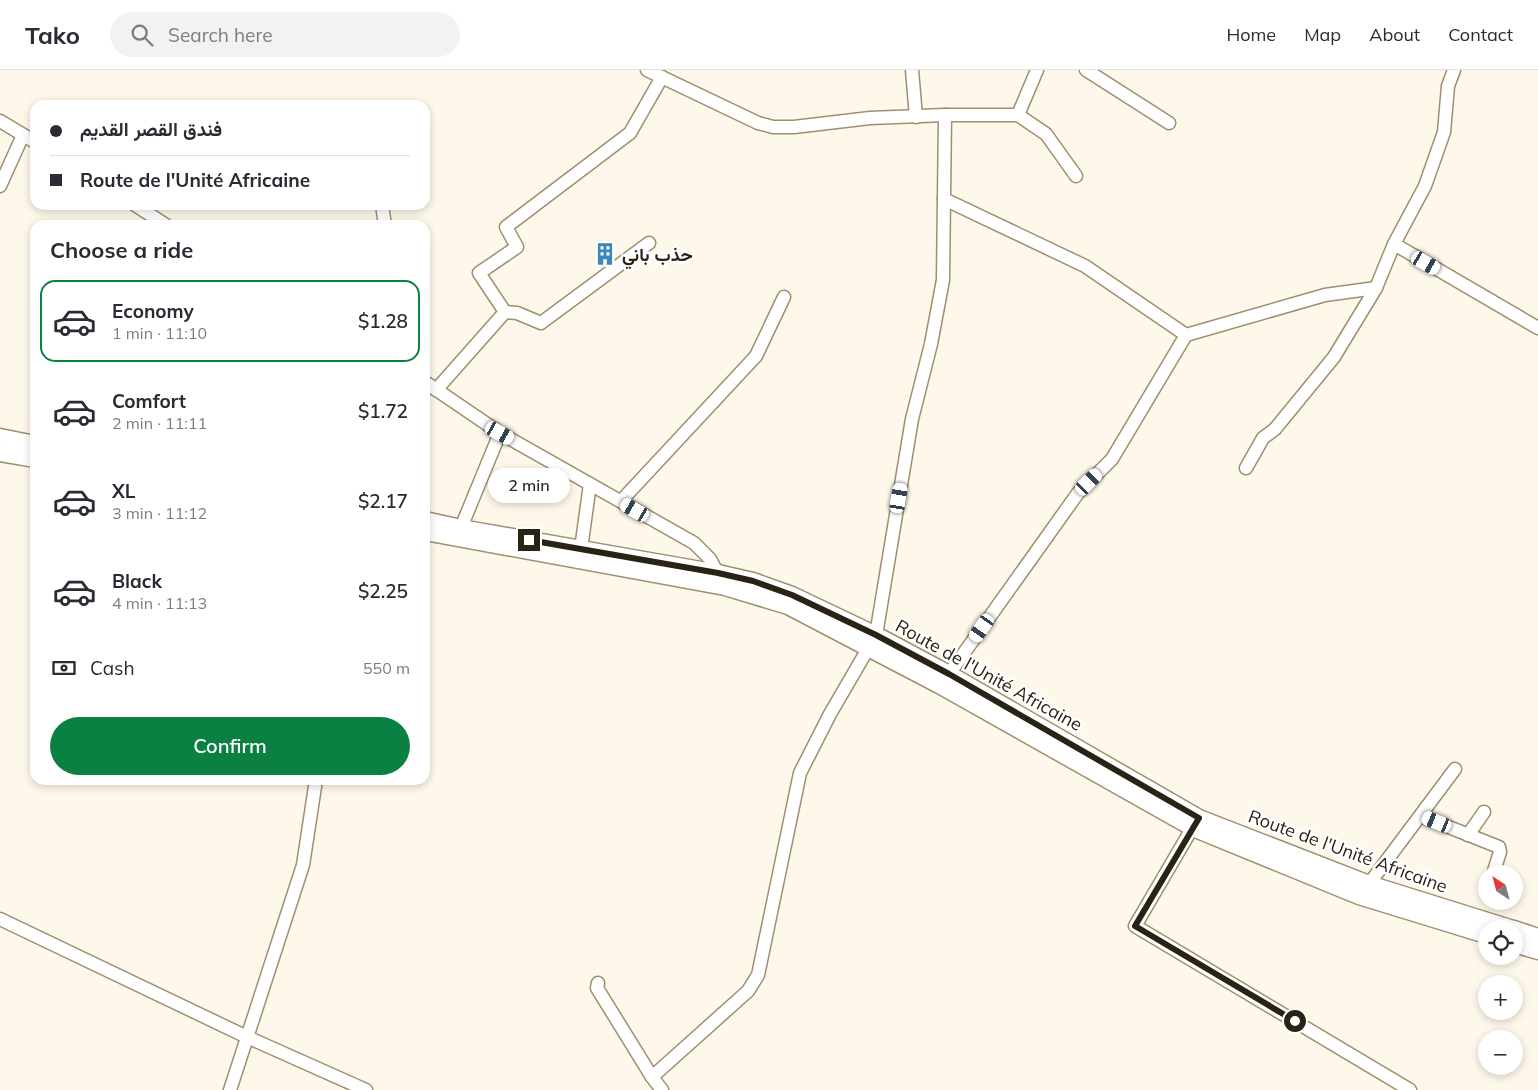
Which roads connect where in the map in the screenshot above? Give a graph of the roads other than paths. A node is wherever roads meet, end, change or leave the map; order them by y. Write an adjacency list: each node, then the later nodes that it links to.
1 (647, 70): 6 (street)
2 (912, 70): 8 (street)
3 (1037, 70): 9 (street)
4 (1086, 70): 11 (street)
5 (1454, 70): 20 (street)
6 (662, 77): 8 (street); 23 (street)
7 (945, 114): 8 (street); 9 (street); 16 (street)
8 (916, 116)
9 (1018, 116): 14 (street)
10 (0, 122): 12 (street)
11 (1169, 123)
12 (24, 135): 13 (street); 15 (street)
13 (30, 139)
14 (1076, 176)
15 (0, 186)
16 (944, 199): 25 (street); 41 (street)
17 (142, 210): 18 (street)
18 (158, 220)
19 (649, 243): 23 (street)
20 (1394, 244): 21 (street); 24 (street)
21 (1376, 288): 25 (street); 33 (street)
22 (784, 297): 35 (street)
23 (505, 312): 27 (street)
24 (1538, 328)
25 (1186, 335): 42 (street)
26 (430, 386): 27 (street)
27 (436, 390): 28 (street)
28 (500, 433): 34 (street); 38 (street)
29 (0, 437): 30 (main road)
30 (30, 443)
31 (0, 452): 32 (main road)
32 (30, 458)
33 (1246, 468)
34 (590, 484): 35 (street); 39 (street)
35 (621, 502): 40 (street)
36 (430, 522): 38 (main road, Route de l'Unité Africaine)
37 (430, 532): 38 (main road, Route de l'Unité Africaine)
38 (459, 533): 39 (main road, Route de l'Unité Africaine)
39 (580, 555): 40 (main road, Route de l'Unité Africaine)
40 (721, 580): 41 (main road, Route de l'Unité Africaine)
41 (872, 642): 42 (main road, Route de l'Unité Africaine); 47 (main road, Route de l'Unité Africaine); 60 (street)
42 (949, 674): 47 (main road, Route de l'Unité Africaine)
43 (1455, 769): 46 (street)
44 (315, 785): 59 (street)
45 (1484, 812): 48 (street)
46 (1421, 816): 48 (street); 50 (street)
47 (1196, 823): 50 (main road, Route de l'Unité Africaine); 54 (main road, Route de l'Unité Africaine); 64 (street)
48 (1468, 835): 49 (street)
49 (1496, 865)
50 (1369, 884): 52 (main road, Route de l'Unité Africaine)
51 (0, 919): 59 (street)
52 (1484, 920)
53 (1523, 932): 55 (main road, Route de l'Unité Africaine)
54 (1478, 933)
55 (1538, 937)
56 (1523, 947): 57 (main road)
57 (1538, 951)
58 (598, 982): 60 (street)
59 (247, 1037): 61 (street); 62 (street)
60 (652, 1076): 63 (street)
61 (230, 1090)
62 (366, 1090)
63 (662, 1090)
64 (1410, 1090)

